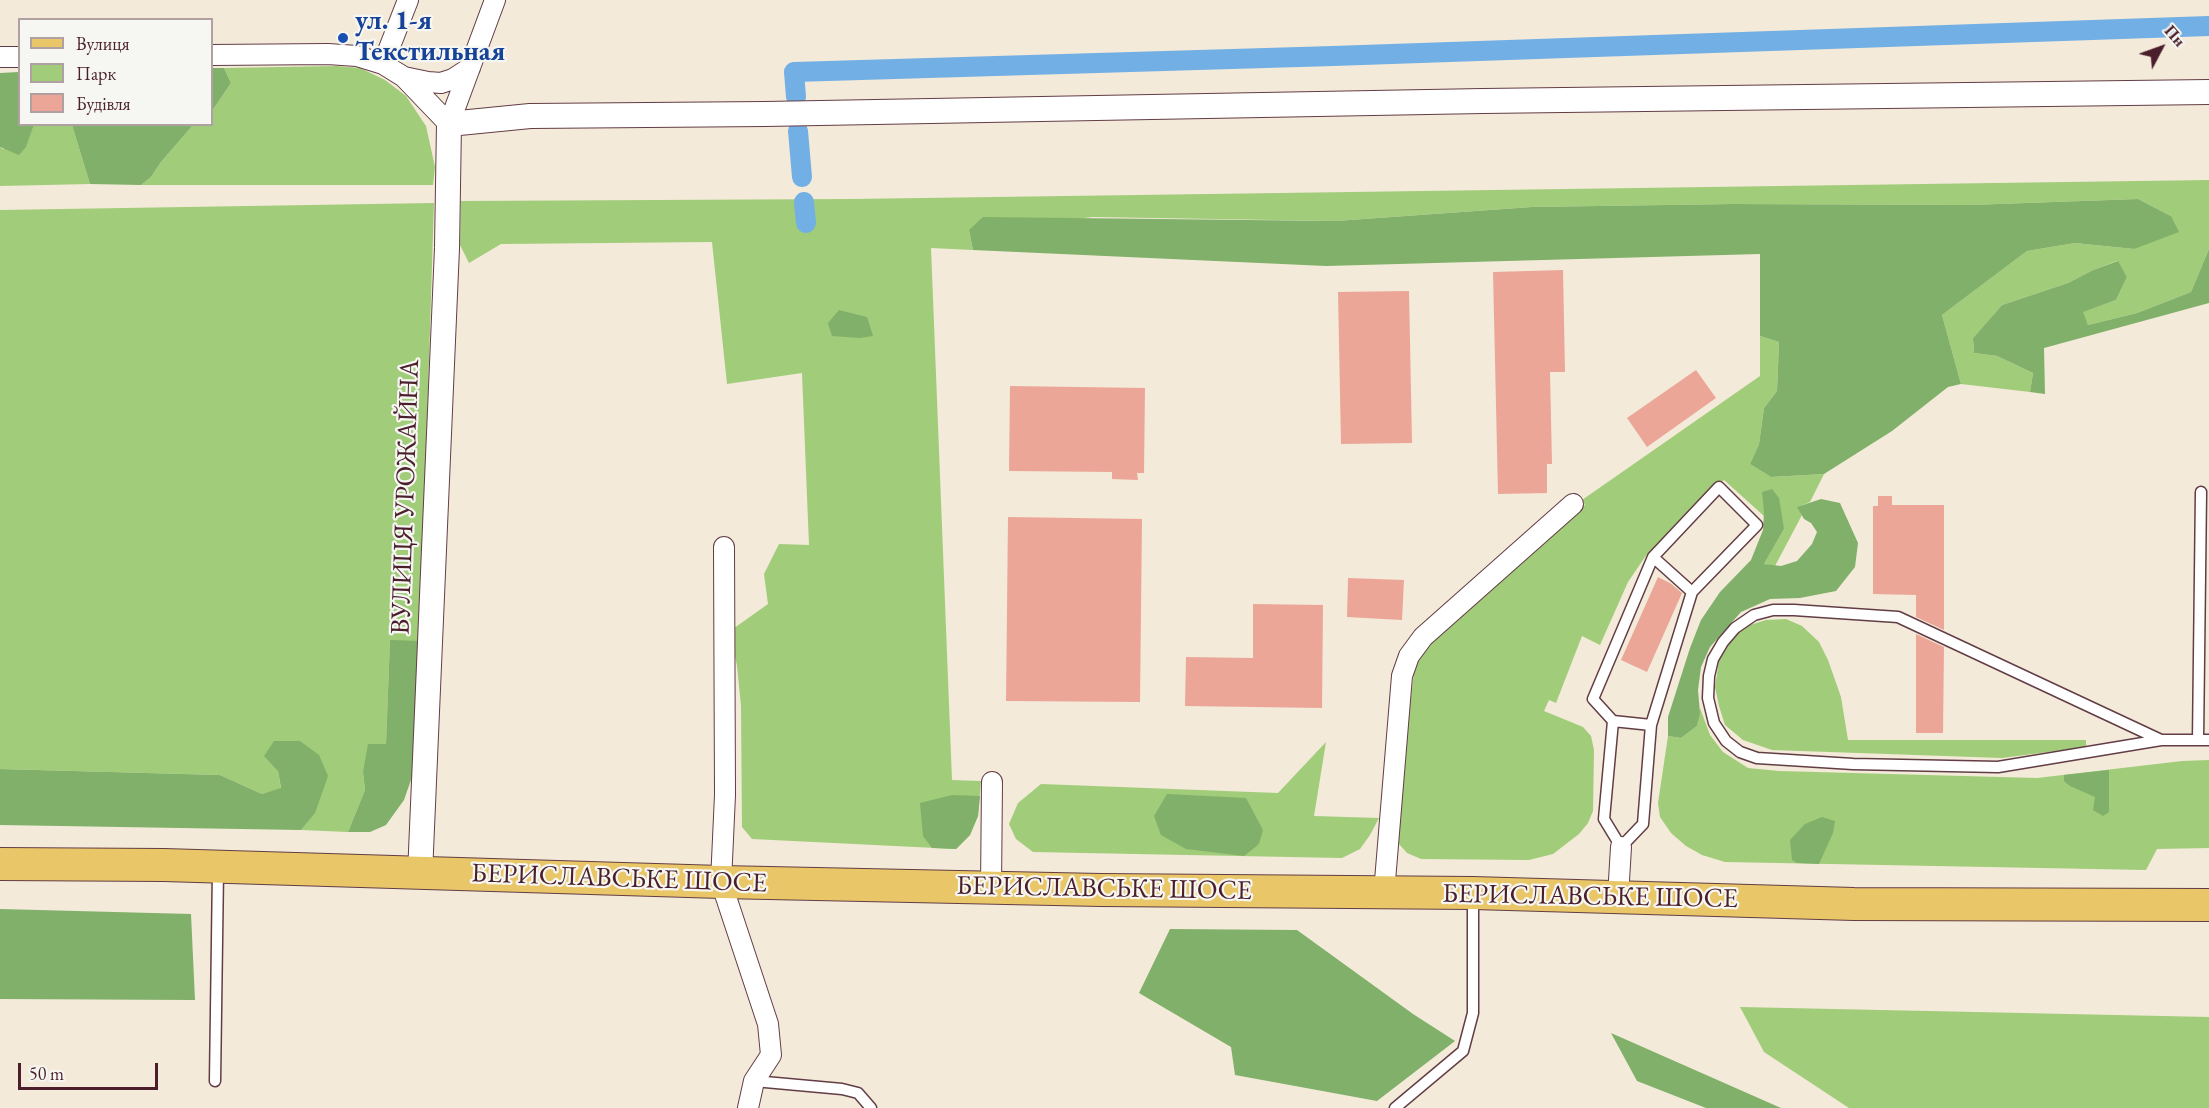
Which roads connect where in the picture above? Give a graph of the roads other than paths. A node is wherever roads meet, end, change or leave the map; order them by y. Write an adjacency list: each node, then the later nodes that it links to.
1 (408, 0): 6 (street)
2 (495, 0): 7 (street)
3 (213, 55): 6 (street)
4 (0, 57): 5 (street)
5 (18, 57)
6 (383, 64): 8 (street)
7 (470, 68): 8 (street); 10 (street)
8 (404, 77): 10 (street)
9 (2209, 92): 10 (street)
10 (449, 124): 24 (street, ВУЛИЦЯ УРОЖАЙНА)
11 (2200, 492): 19 (lane)
12 (1573, 504): 27 (street)
13 (724, 547): 25 (street)
14 (1653, 557): 15 (lane); 15 (lane); 16 (lane)
15 (1692, 592): 17 (lane)
16 (1613, 721): 17 (lane); 21 (lane)
17 (1651, 725): 21 (lane)
18 (2161, 740): 18 (lane); 19 (lane)
19 (2203, 740)
20 (992, 782): 26 (street)
21 (1621, 847): 29 (street)
22 (0, 864): 23 (main road, БЕРИСЛАВСЬКЕ ШОСЕ)
23 (218, 867): 24 (main road, БЕРИСЛАВСЬКЕ ШОСЕ); 31 (lane)
24 (420, 874): 25 (main road, БЕРИСЛАВСЬКЕ ШОСЕ)
25 (722, 882): 26 (main road, БЕРИСЛАВСЬКЕ ШОСЕ); 32 (street)
26 (991, 888): 27 (main road, БЕРИСЛАВСЬКЕ ШОСЕ)
27 (1384, 893): 28 (main road, БЕРИСЛАВСЬКЕ ШОСЕ)
28 (1473, 893): 29 (main road, БЕРИСЛАВСЬКЕ ШОСЕ); 35 (lane)
29 (1618, 897): 30 (main road, БЕРИСЛАВСЬКЕ ШОСЕ)
30 (2209, 905)
31 (214, 1081)
32 (754, 1081): 33 (street); 34 (lane)
33 (748, 1108)
34 (871, 1108)
35 (1395, 1108)

